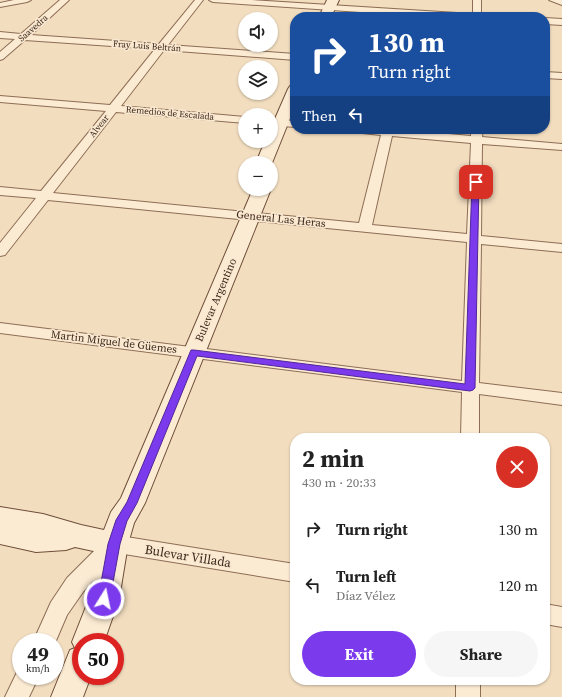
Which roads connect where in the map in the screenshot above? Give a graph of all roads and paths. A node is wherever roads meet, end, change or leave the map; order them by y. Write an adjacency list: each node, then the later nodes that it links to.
1 (27, 0): 8 (street)
2 (65, 0): 15 (street, Saavedra)
3 (199, 0): 16 (street, Alvear)
4 (213, 0): 9 (street)
5 (477, 0): 11 (street)
6 (552, 0): 7 (street)
7 (562, 3)
8 (0, 5)
9 (333, 8): 10 (street)
10 (395, 12)
11 (477, 12)
12 (550, 21): 13 (street)
13 (562, 22)
14 (0, 35): 15 (street, Fray Luis Beltrán)
15 (23, 37): 16 (street, Fray Luis Beltrán); 17 (street, Saavedra)
16 (160, 47): 18 (street, Fray Luis Beltrán); 23 (street, Alvear)
17 (0, 57)
18 (290, 57)
19 (550, 75): 20 (street)
20 (562, 76)
21 (0, 99): 23 (street, Remedios de Escalada)
22 (290, 104): 25 (main road)
23 (113, 108): 24 (street, Remedios de Escalada); 32 (street, Alvear)
24 (238, 119)
25 (284, 123): 29 (main road); 30 (main road)
26 (387, 134): 36 (street)
27 (477, 134): 28 (street); 37 (street)
28 (562, 147)
29 (268, 156)
30 (274, 156)
31 (0, 191): 32 (street, General Las Heras)
32 (45, 195): 35 (street, General Las Heras); 39 (street, Alvear)
33 (251, 196): 35 (main road, Bulevar Argentino)
34 (258, 196): 35 (main road, Bulevar Argentino)
35 (246, 216): 36 (street, General Las Heras); 41 (main road, Bulevar Argentino)
36 (365, 228): 37 (street, General Las Heras)
37 (474, 239): 38 (street, General Las Heras); 42 (street)
38 (562, 248)
39 (0, 252)
40 (0, 328): 41 (street, Martin Miguel de Güemes)
41 (189, 352): 42 (street, Martin Miguel de Güemes); 46 (main road, Bulevar Argentino)
42 (470, 388): 43 (street, Martin Miguel de Güemes); 44 (street)
43 (562, 399)
44 (470, 433)
45 (0, 518): 48 (main road, Bulevar Villada)
46 (118, 532): 48 (main road, Bulevar Villada); 49 (street, Bulevar Villada); 52 (street); 53 (main road, Bulevar Argentino)
47 (0, 534): 48 (main road, Bulevar Villada)
48 (81, 538)
49 (290, 572)
50 (550, 615): 51 (street)
51 (562, 617)
52 (48, 633)
53 (91, 633)
54 (72, 684): 58 (main road)
55 (23, 685): 57 (street)
56 (468, 685): 59 (street)
57 (17, 697)
58 (67, 697)
59 (468, 697)

